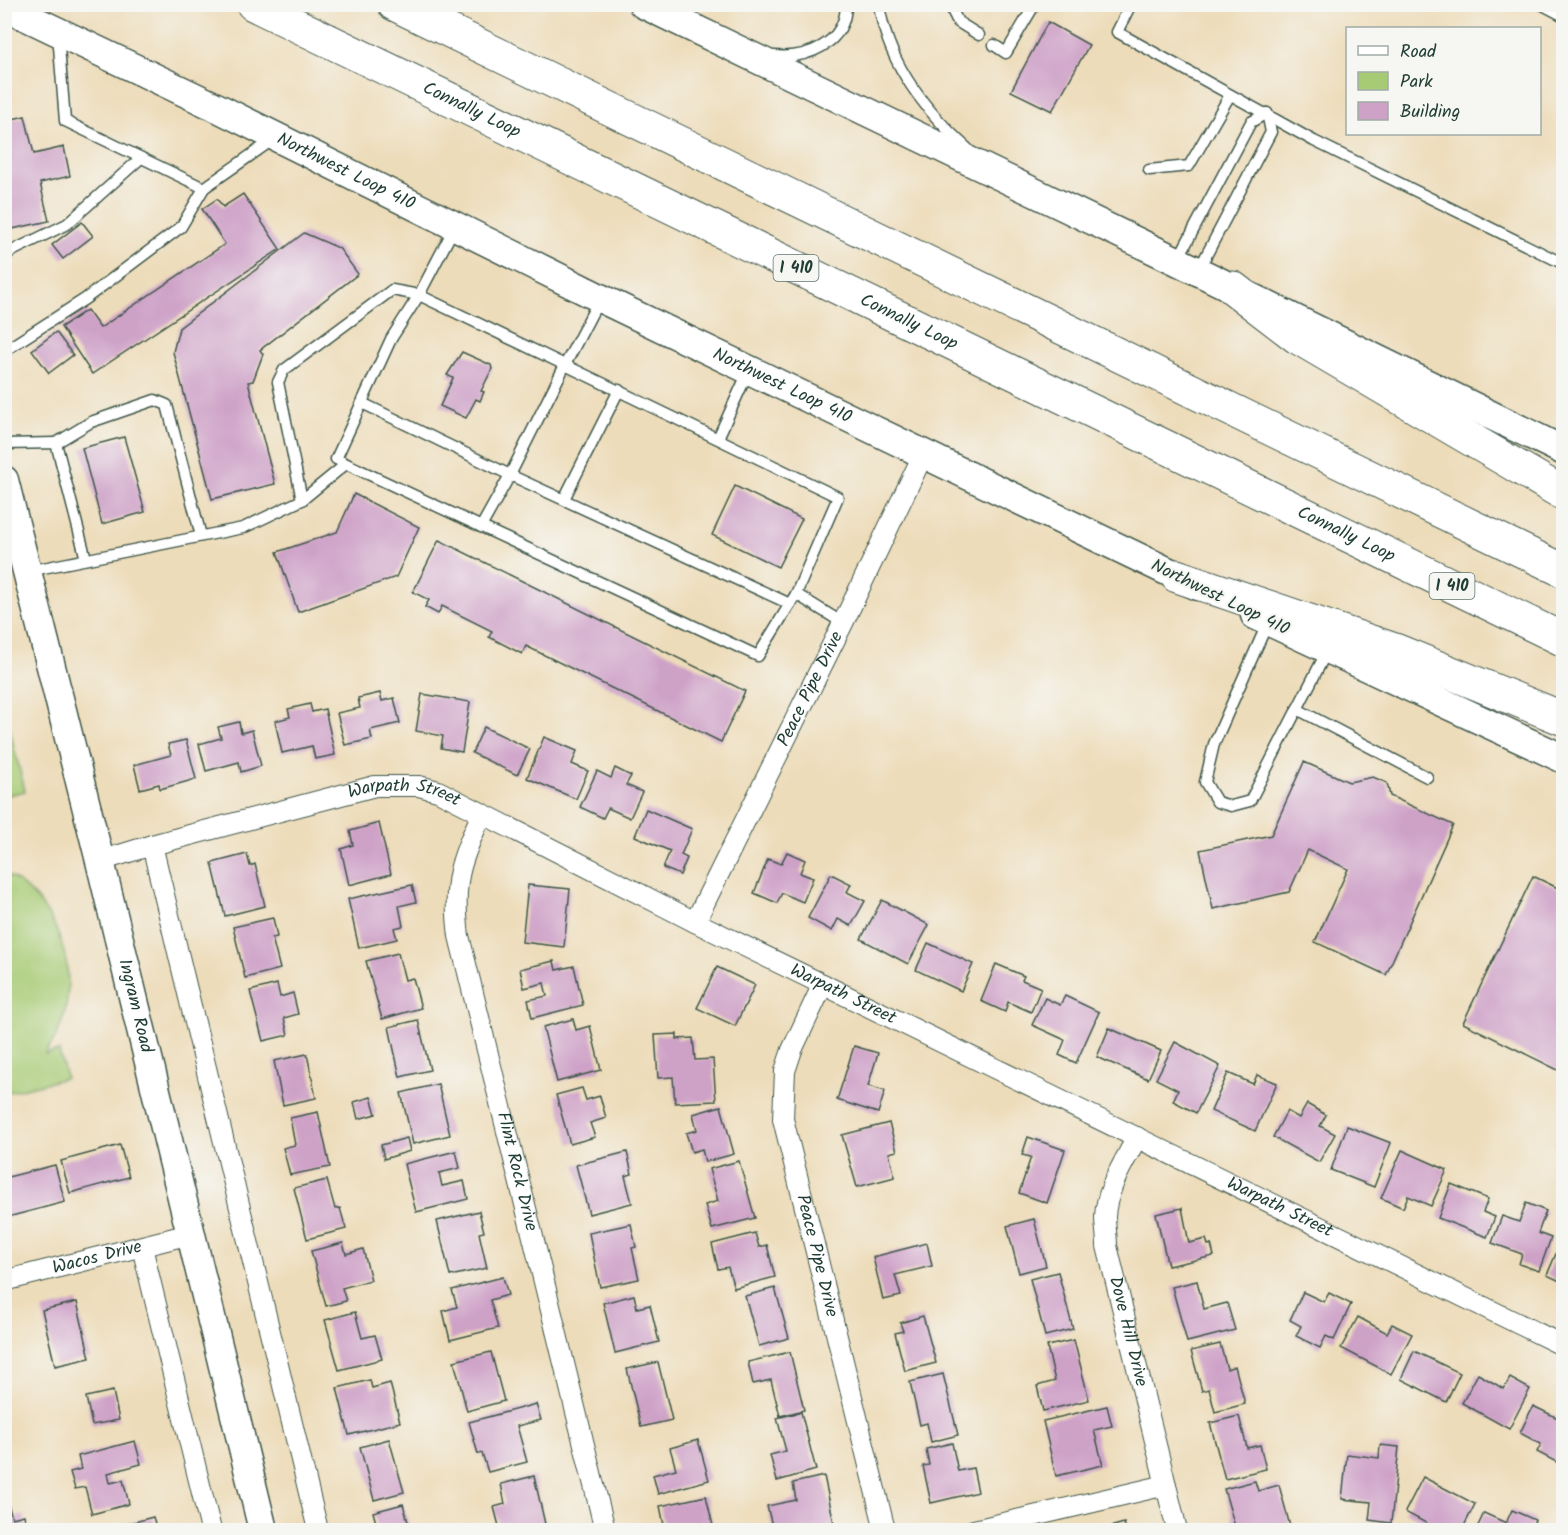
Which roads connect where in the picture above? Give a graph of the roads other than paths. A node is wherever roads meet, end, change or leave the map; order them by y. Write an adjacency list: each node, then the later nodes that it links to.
1 (253, 4): 59 (highway, Connally Loop / I 410)
2 (394, 4): 18 (highway)
3 (438, 4): 18 (highway)
4 (643, 4): 17 (main road)
5 (846, 4): 17 (lane)
6 (879, 4): 24 (lane)
7 (949, 4): 15 (lane)
8 (1035, 4): 16 (lane)
9 (1131, 4): 19 (lane)
10 (1541, 4): 13 (lane)
11 (4, 6): 14 (main road, Northwest Loop 410)
12 (4, 15): 14 (main road)
13 (1563, 16)
14 (48, 26): 21 (main road, Northwest Loop 410); 22 (lane)
15 (979, 35)
16 (994, 45)
17 (743, 53): 24 (main road)
18 (542, 76): 53 (highway)
19 (1230, 95): 20 (lane); 23 (lane)
20 (1267, 114): 28 (lane); 29 (lane); 29 (lane)
21 (277, 137): 25 (lane); 26 (main road, Northwest Loop 410)
22 (141, 158): 25 (lane); 27 (lane)
23 (1149, 170)
24 (1009, 180): 29 (main road)
25 (204, 188): 33 (lane)
26 (455, 225): 31 (lane); 32 (main road, Northwest Loop 410)
27 (6, 251)
28 (1563, 264)
29 (1188, 266): 30 (main road)
30 (1233, 288): 41 (main road); 46 (highway)
31 (419, 295): 34 (lane); 37 (lane); 47 (lane)
32 (600, 298): 34 (lane); 35 (main road, Northwest Loop 410)
33 (4, 351)
34 (565, 365): 36 (lane); 44 (lane)
35 (749, 370): 38 (lane); 42 (main road, Northwest Loop 410)
36 (619, 390): 38 (lane); 48 (lane)
37 (362, 403): 43 (lane); 44 (lane)
38 (718, 438): 55 (lane)
39 (56, 443): 40 (lane); 50 (lane); 51 (lane)
40 (4, 444)
41 (1563, 451)
42 (923, 455): 54 (main road, Northwest Loop 410); 58 (street, Peace Pipe Drive)
43 (346, 464): 47 (lane); 49 (lane)
44 (510, 475): 48 (lane); 49 (lane)
45 (4, 480): 52 (main road, Ingram Road)
46 (1563, 494)
47 (302, 500): 50 (lane)
48 (564, 500): 56 (lane)
49 (481, 527): 56 (lane)
50 (201, 536): 51 (lane)
51 (86, 560): 52 (lane)
52 (28, 571): 67 (main road, Ingram Road)
53 (1563, 571)
54 (1177, 576): 57 (main road, Northwest Loop 410); 62 (highway)
55 (796, 594): 56 (lane); 58 (lane)
56 (790, 604)
57 (1268, 621): 60 (main road, Northwest Loop 410); 61 (lane)
58 (843, 623): 68 (street, Peace Pipe Drive)
59 (1563, 640)
60 (1328, 650): 61 (lane); 63 (main road, Northwest Loop 410)
61 (1297, 709): 64 (lane)
62 (1563, 719)
63 (1563, 759)
64 (1427, 777)
65 (482, 814): 66 (street, Warpath Street); 68 (street, Warpath Street); 79 (street, Flint Rock Drive)
66 (152, 845): 67 (street, Warpath Street); 78 (street)
67 (100, 861): 71 (main road, Ingram Road)
68 (695, 922): 69 (street, Warpath Street)
69 (823, 984): 70 (street, Warpath Street); 80 (street, Peace Pipe Drive)
70 (1137, 1137): 74 (street, Warpath Street); 75 (street, Dove Hill Drive)
71 (190, 1234): 72 (street, Wacos Drive); 77 (main road, Ingram Road)
72 (142, 1247): 73 (street, Wacos Drive); 76 (street)
73 (4, 1281)
74 (1563, 1346)
75 (1166, 1485): 81 (street); 82 (street, Dove Hill Drive)
76 (211, 1530)
77 (263, 1530)
78 (318, 1530)
79 (605, 1530)
80 (885, 1530)
81 (974, 1530)
82 (1177, 1530)

